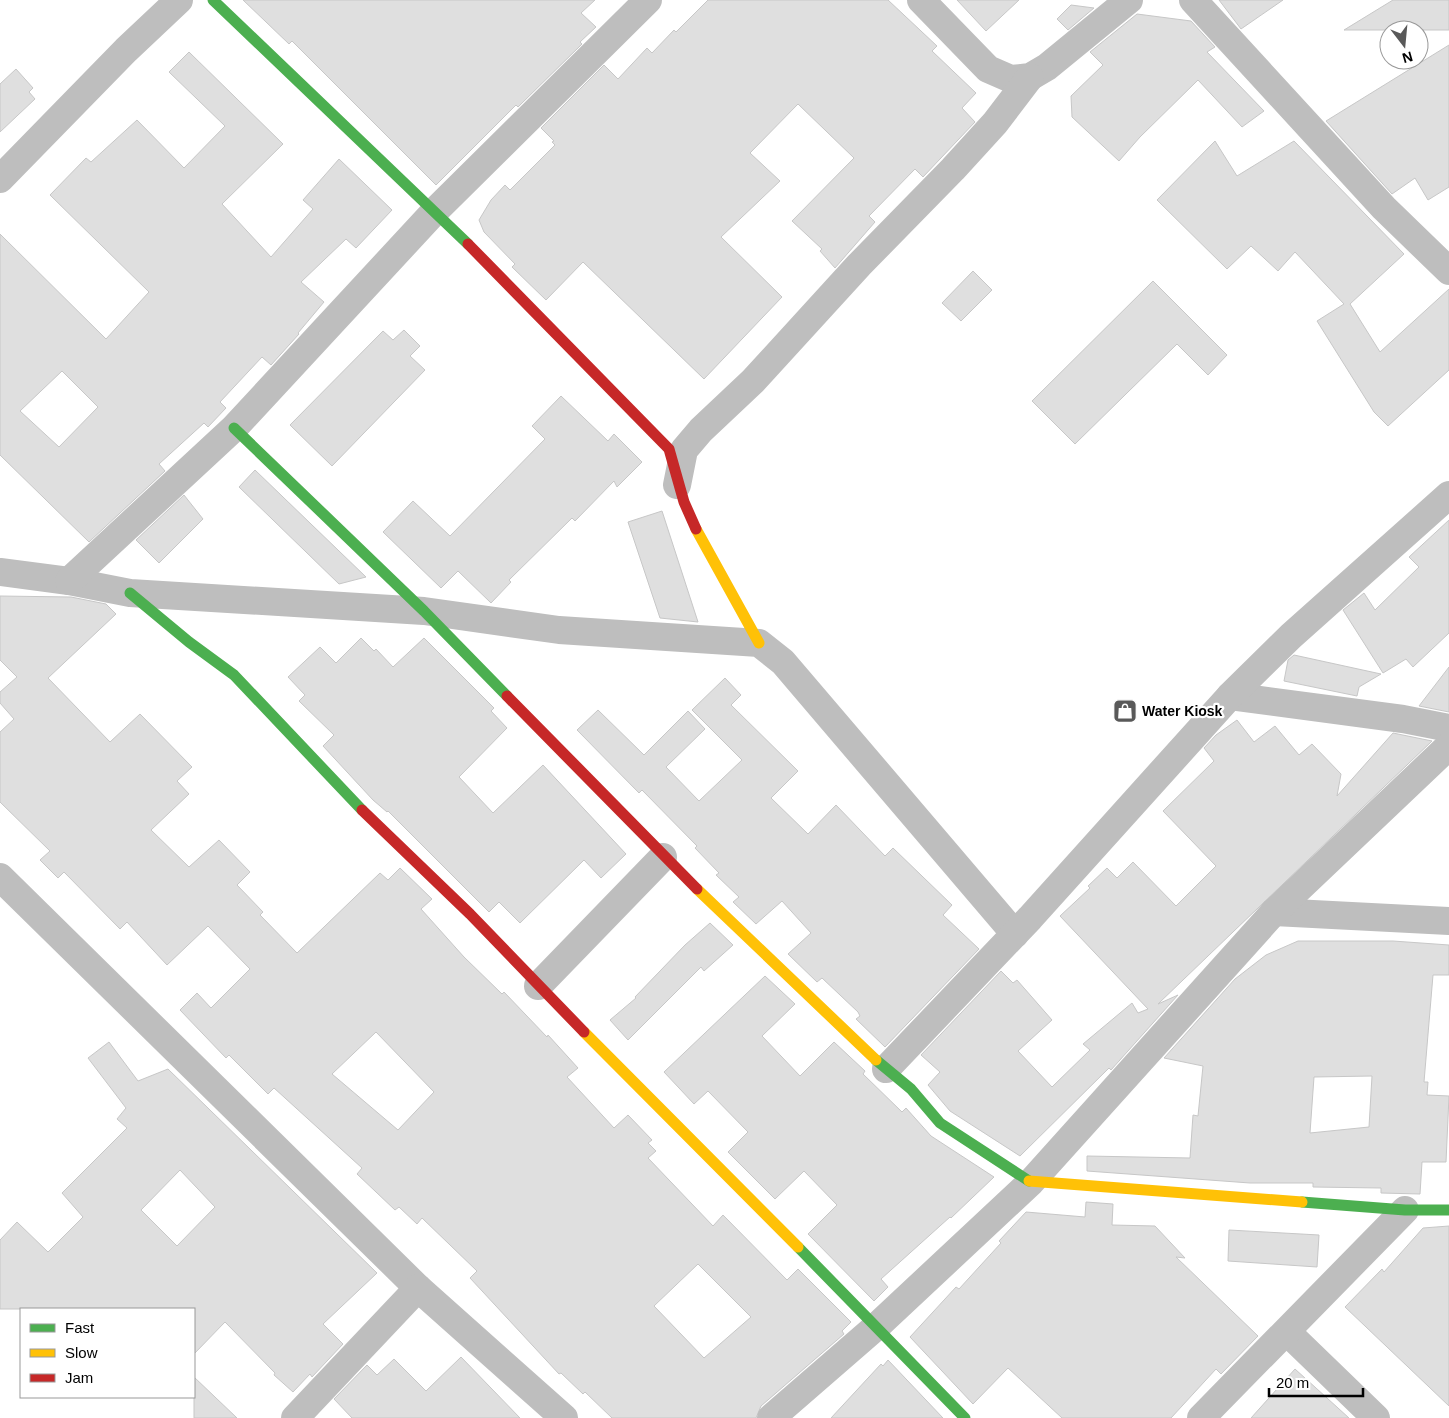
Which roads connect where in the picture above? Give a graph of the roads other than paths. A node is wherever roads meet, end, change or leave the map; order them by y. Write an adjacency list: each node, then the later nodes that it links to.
1 (179, 0): 8 (street)
2 (213, 0): 9 (street)
3 (648, 0): 9 (street)
4 (921, 0): 7 (street)
5 (1129, 0): 7 (street)
6 (1193, 0): 10 (street)
7 (1030, 76): 12 (street)
8 (0, 179)
9 (435, 211): 11 (street); 12 (street)
10 (1449, 271)
11 (234, 428): 15 (street); 17 (street)
12 (677, 485): 18 (street)
13 (1449, 495): 19 (street)
14 (0, 572): 15 (street)
15 (69, 581): 16 (street)
16 (130, 593): 17 (street); 27 (street)
17 (424, 611): 18 (street); 22 (street)
18 (758, 643): 26 (street)
19 (1230, 696): 20 (street); 26 (street)
20 (1449, 728)
21 (1449, 746): 24 (street)
22 (663, 857): 27 (street); 28 (street)
23 (0, 877): 32 (street)
24 (1274, 912): 25 (street); 29 (street)
25 (1449, 921)
26 (1015, 934): 28 (street)
27 (538, 986): 33 (street)
28 (886, 1069): 29 (street)
29 (1031, 1182): 30 (street); 33 (street)
30 (1405, 1210): 31 (street); 34 (street)
31 (1449, 1210)
32 (418, 1288): 35 (street); 36 (street)
33 (877, 1326): 37 (street); 38 (street)
34 (1287, 1332): 39 (street); 40 (street)
35 (295, 1418)
36 (564, 1418)
37 (771, 1418)
38 (965, 1418)
39 (1201, 1418)
40 (1376, 1418)

